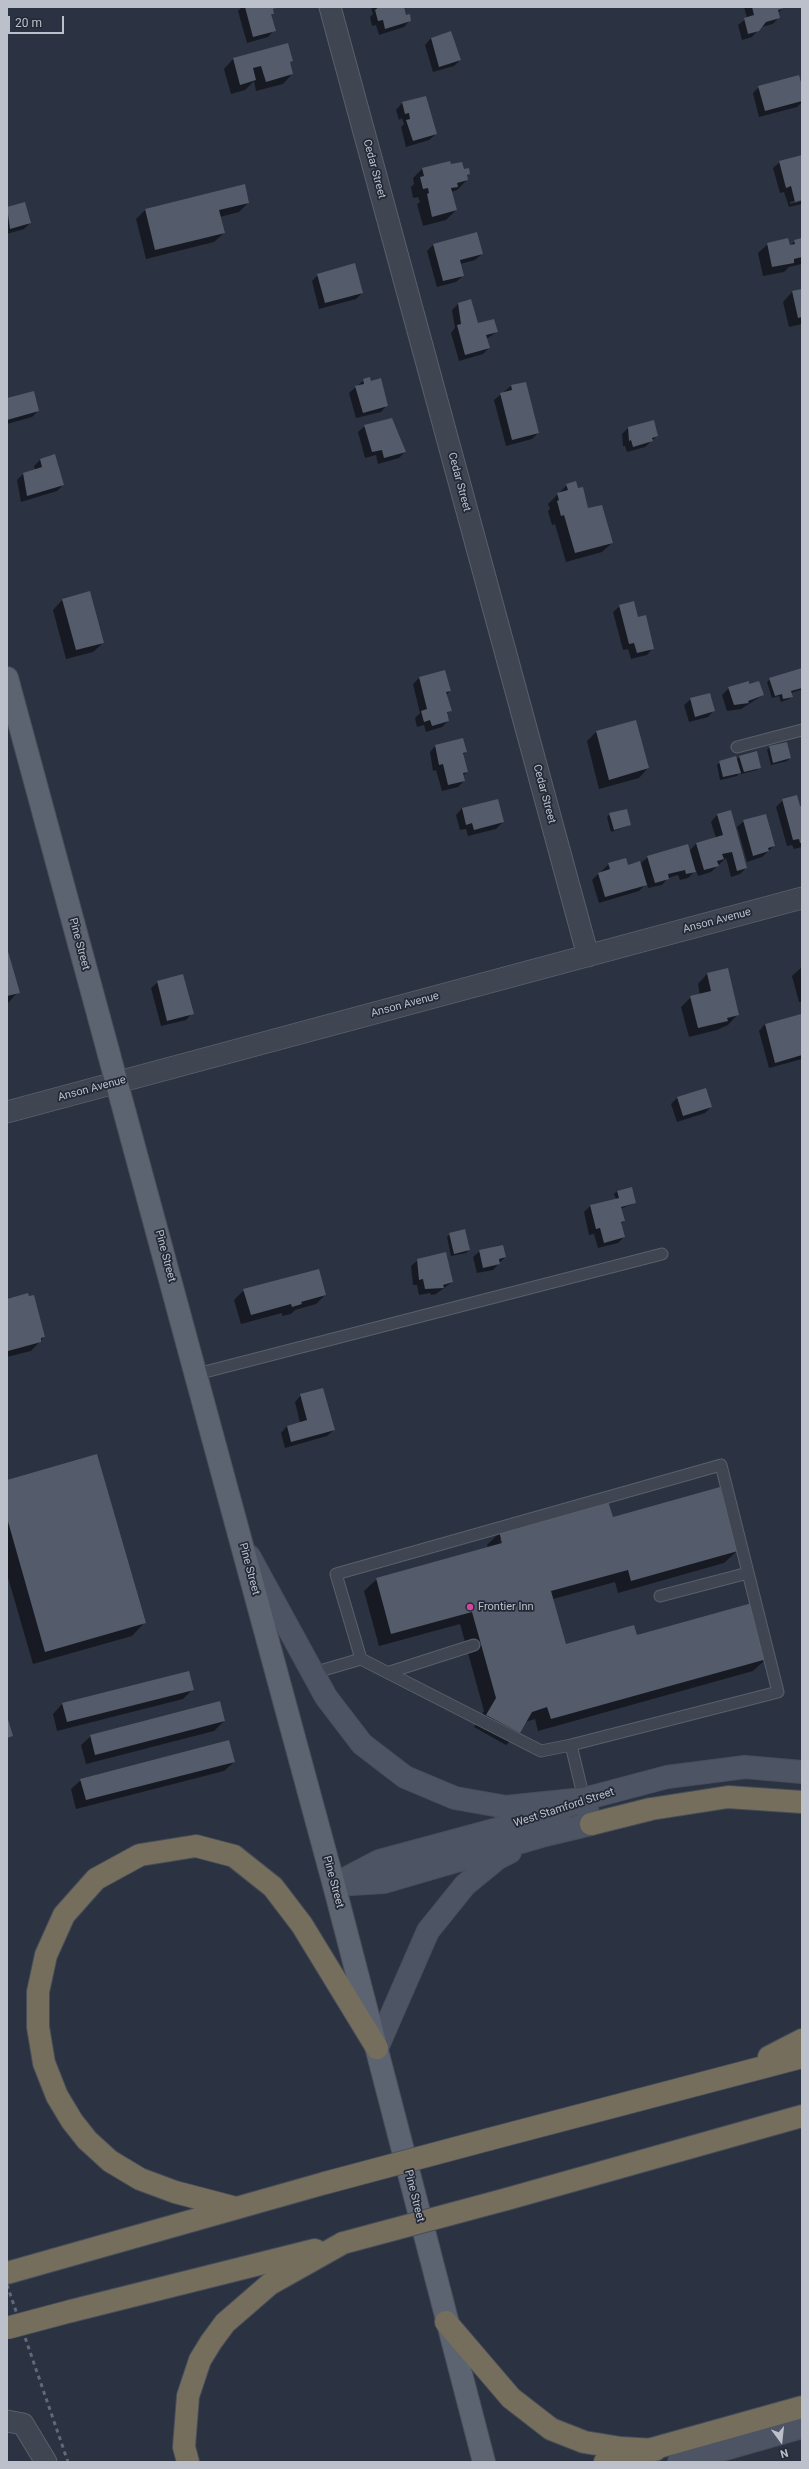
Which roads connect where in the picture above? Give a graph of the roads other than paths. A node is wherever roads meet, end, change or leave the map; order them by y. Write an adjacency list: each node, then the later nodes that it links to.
1 (330, 7): 7 (street, Cedar Street)
2 (7, 678): 3 (main road, Pine Street)
3 (10, 702): 8 (main road, Pine Street)
4 (802, 730): 5 (lane)
5 (737, 747)
6 (802, 898): 7 (street, Anson Avenue)
7 (588, 956): 8 (street, Anson Avenue)
8 (116, 1082): 9 (street, Anson Avenue); 11 (main road, Pine Street)
9 (7, 1112)
10 (662, 1254): 11 (lane)
11 (197, 1374): 12 (main road, Pine Street)
12 (242, 1542): 18 (main road); 25 (main road, Pine Street)
13 (748, 1573): 14 (lane); 16 (lane); 19 (lane)
14 (660, 1596)
15 (474, 1645): 17 (lane)
16 (361, 1659): 17 (lane); 18 (lane)
17 (390, 1672): 19 (lane)
18 (313, 1673): 21 (main road)
19 (571, 1744): 21 (lane)
20 (802, 1772): 21 (main road, West Stamford Street)
21 (584, 1799): 23 (main road); 25 (main road, West Stamford Street)
22 (802, 1802): 23 (highway)
23 (591, 1824): 24 (main road)
24 (546, 1835): 25 (main road); 27 (main road)
25 (334, 1884): 27 (main road, Pine Street)
26 (802, 2040): 29 (highway)
27 (377, 2048): 31 (highway); 34 (main road, Pine Street)
28 (802, 2057): 29 (highway)
29 (738, 2074): 31 (highway, bridge)
30 (800, 2117): 32 (highway, bridge)
31 (236, 2208): 33 (highway)
32 (343, 2243): 35 (highway, bridge); 42 (highway)
33 (7, 2273)
34 (446, 2322): 39 (highway); 43 (main road, Pine Street)
35 (7, 2328)
36 (802, 2407): 39 (highway)
37 (7, 2421): 41 (street)
38 (802, 2427): 40 (main road)
39 (655, 2450): 44 (highway)
40 (690, 2460)
41 (46, 2462)
42 (188, 2462)
43 (484, 2462)
44 (605, 2462)

